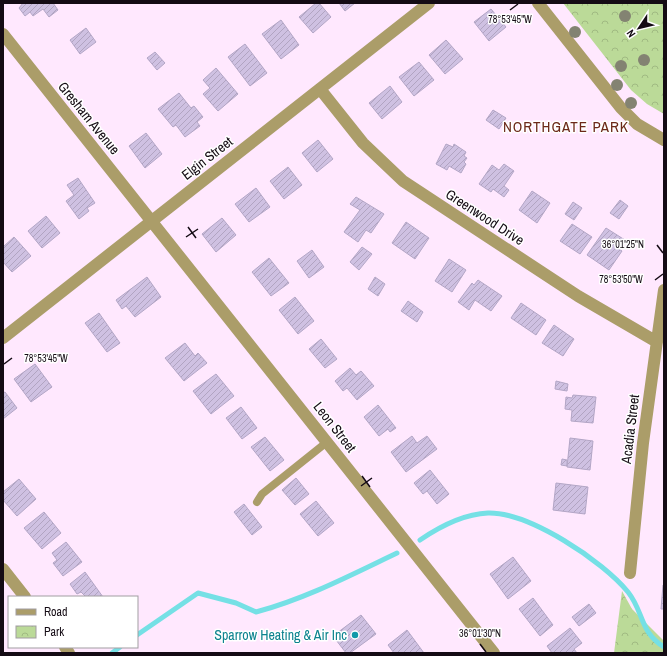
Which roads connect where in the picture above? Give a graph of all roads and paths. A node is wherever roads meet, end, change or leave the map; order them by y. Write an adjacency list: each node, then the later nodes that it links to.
1 (429, 3): 4 (street, Elgin Street)
2 (538, 3): 5 (street)
3 (3, 34): 6 (street, Gresham Avenue)
4 (320, 89): 6 (street, Elgin Street); 9 (street, Greenwood Drive)
5 (664, 140)
6 (151, 221): 8 (street, Elgin Street); 10 (street, Leon Street)
7 (664, 290): 9 (street, Acadia Street)
8 (3, 338)
9 (657, 342): 13 (street, Acadia Street)
10 (327, 442): 11 (lane); 15 (street, Leon Street)
11 (257, 502)
12 (3, 569): 14 (street)
13 (630, 573)
14 (24, 596)
15 (494, 653)

